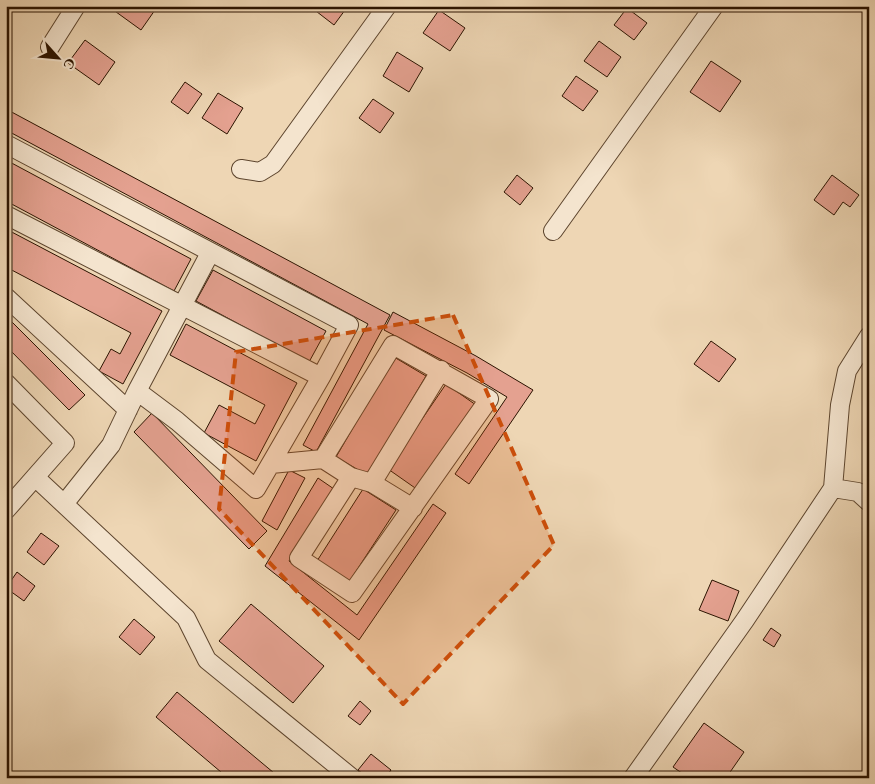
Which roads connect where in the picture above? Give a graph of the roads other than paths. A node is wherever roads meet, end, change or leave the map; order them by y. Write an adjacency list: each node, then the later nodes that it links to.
1 (76, 6): 4 (street)
2 (387, 6): 6 (street)
3 (714, 6): 8 (street)
4 (50, 47)
5 (6, 144): 9 (street)
6 (241, 169)
7 (6, 215): 11 (street)
8 (553, 231)
9 (210, 253): 11 (street); 14 (street)
10 (6, 297): 17 (street)
11 (181, 307): 14 (street); 16 (street)
12 (869, 336): 23 (street)
13 (441, 370): 18 (street); 22 (street); 26 (street)
14 (321, 377): 19 (street)
15 (6, 383): 20 (street)
16 (136, 391): 17 (street); 19 (street)
17 (128, 410): 25 (street)
18 (323, 459): 19 (street); 21 (street)
19 (271, 464)
20 (35, 477): 25 (street); 27 (street)
21 (351, 477): 22 (street); 26 (street)
22 (372, 483): 26 (street)
23 (833, 488): 24 (street); 29 (street)
24 (869, 502)
25 (64, 504): 28 (street)
26 (413, 508)
27 (6, 510)
28 (352, 778)
29 (633, 778)

